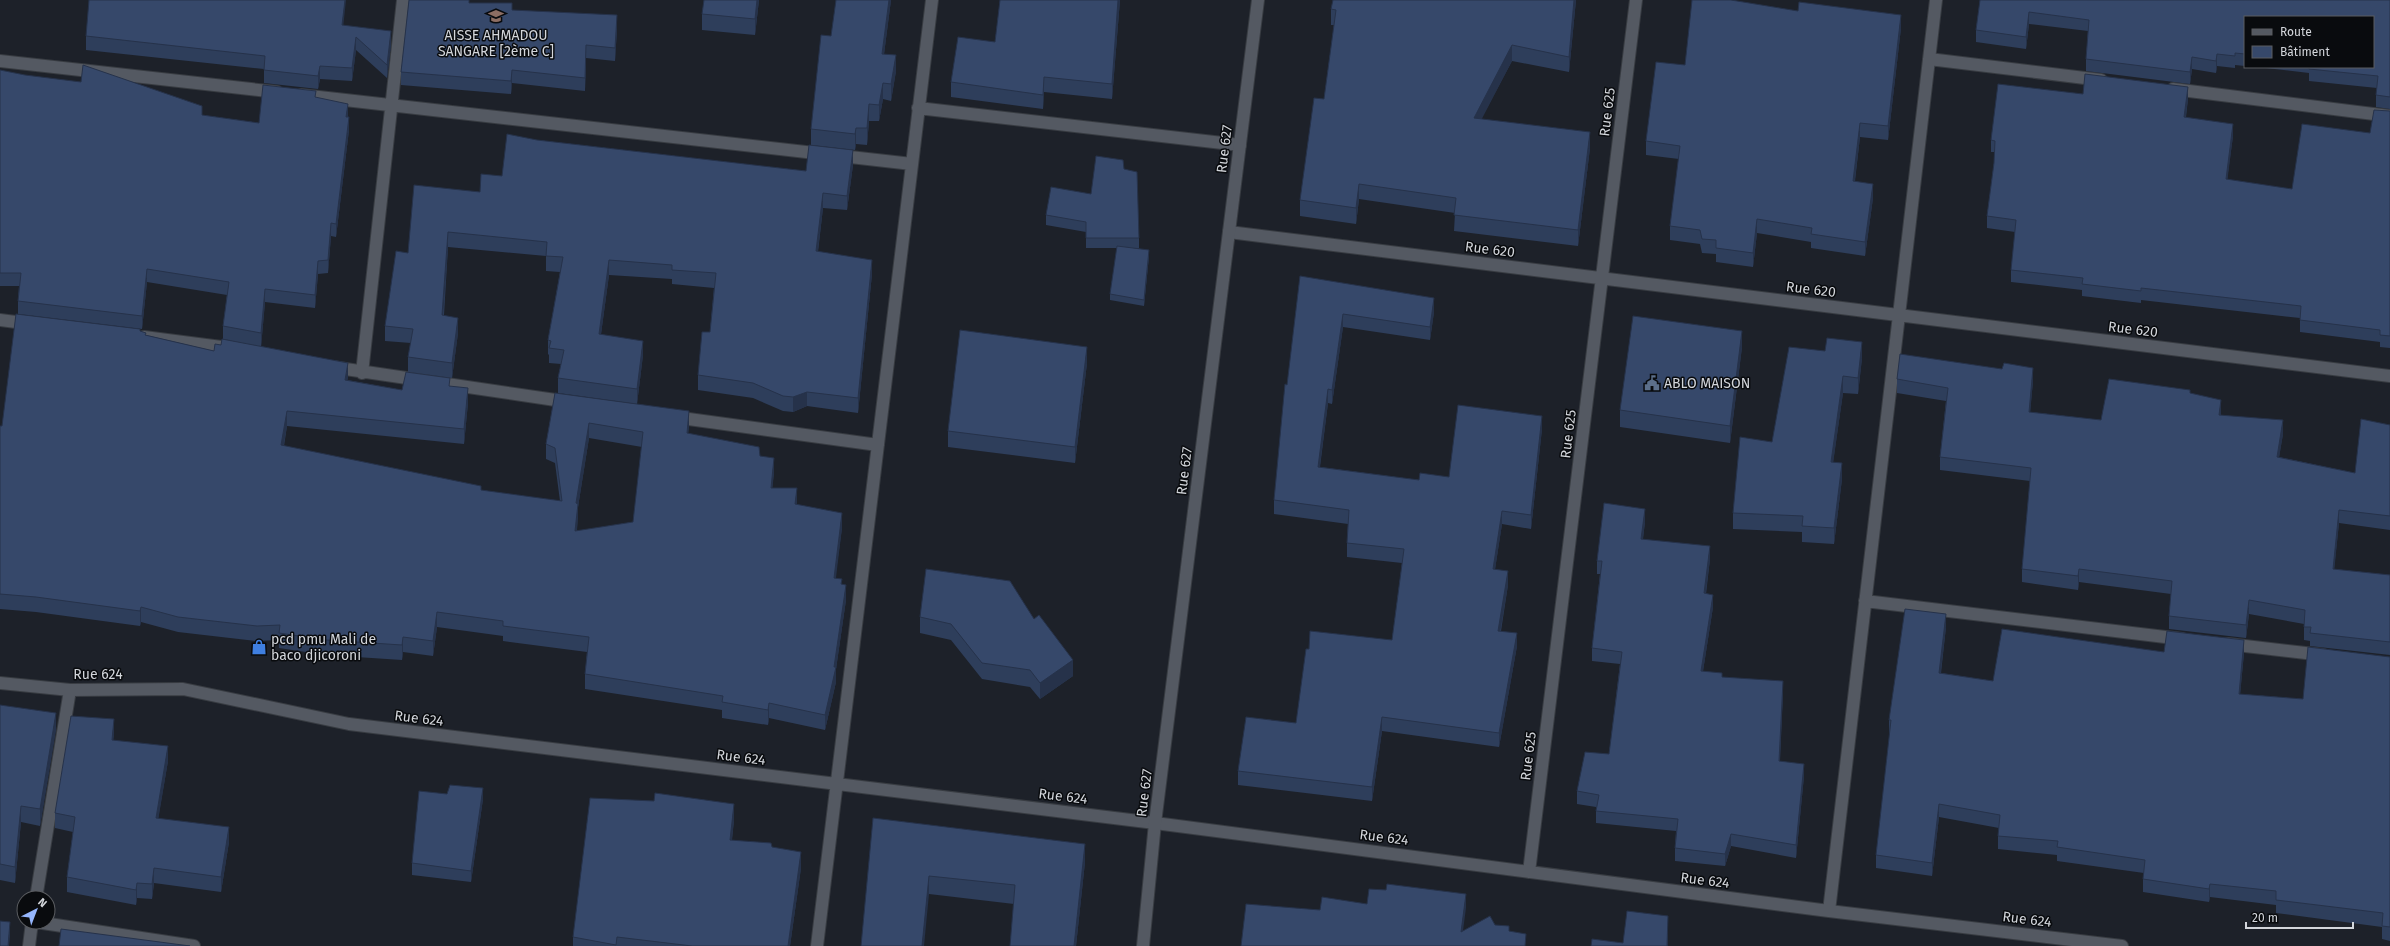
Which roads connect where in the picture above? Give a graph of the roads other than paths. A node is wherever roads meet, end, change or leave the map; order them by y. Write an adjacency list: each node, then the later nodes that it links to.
1 (403, 0): 10 (street)
2 (932, 0): 11 (street)
3 (1258, 0): 13 (street, Rue 627)
4 (1636, 0): 16 (street, Rue 625)
5 (1936, 0): 6 (street)
6 (1929, 59): 8 (street); 17 (street)
7 (0, 61): 10 (street)
8 (2116, 82)
9 (2163, 88): 12 (street)
10 (392, 105): 14 (street); 23 (street)
11 (918, 108): 13 (street); 14 (street)
12 (2390, 116)
13 (1240, 145): 15 (street, Rue 627)
14 (912, 164): 27 (street)
15 (1229, 232): 16 (street, Rue 620); 35 (street, Rue 627)
16 (1602, 278): 17 (street, Rue 620); 36 (street, Rue 625)
17 (1899, 315): 24 (street, Rue 620); 28 (street)
18 (0, 320): 19 (street)
19 (46, 325)
20 (130, 335): 21 (street)
21 (238, 350)
22 (323, 366): 23 (street)
23 (362, 373): 25 (street)
24 (2390, 376)
25 (581, 404)
26 (659, 414): 27 (street)
27 (878, 445): 34 (street)
28 (1865, 602): 29 (street); 38 (street)
29 (2194, 640)
30 (2218, 643): 31 (street)
31 (2335, 657)
32 (0, 683): 33 (street, Rue 624)
33 (70, 690): 34 (street, Rue 624); 37 (street)
34 (836, 784): 35 (street, Rue 624); 43 (street)
35 (1155, 823): 36 (street, Rue 624); 44 (street, Rue 627)
36 (1529, 872): 38 (street, Rue 624)
37 (37, 890)
38 (1829, 911): 45 (street, Rue 624)
39 (56, 925): 42 (street)
40 (31, 930): 41 (street)
41 (29, 946)
42 (194, 946)
43 (817, 946)
44 (1143, 946)
45 (2122, 946)

